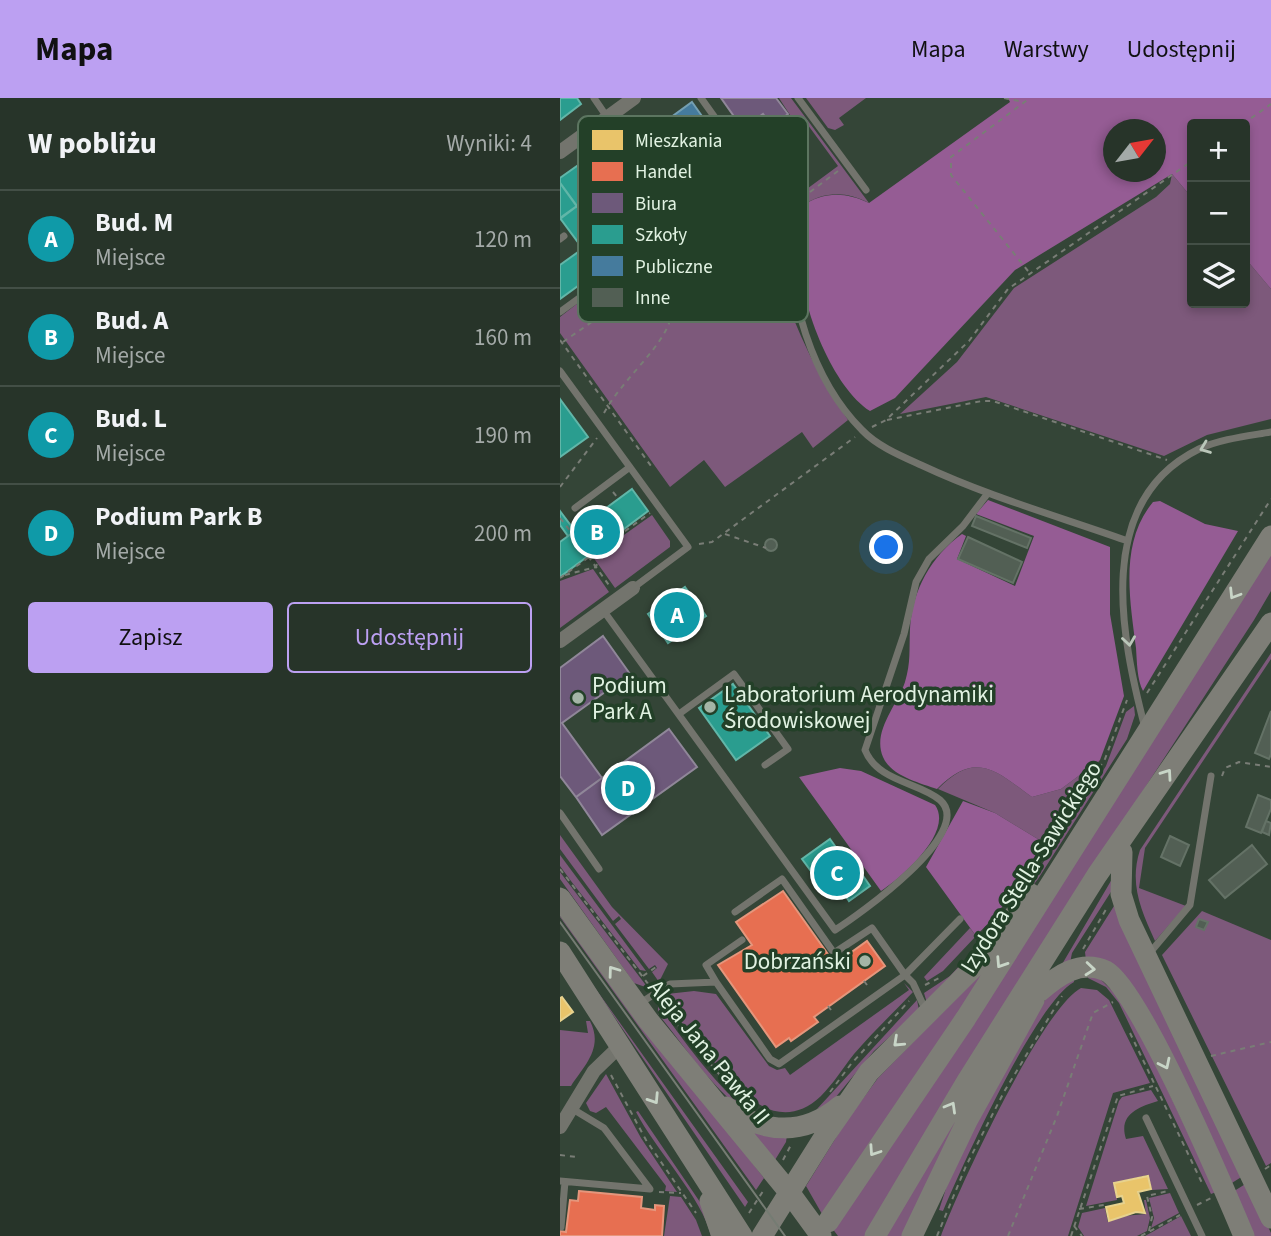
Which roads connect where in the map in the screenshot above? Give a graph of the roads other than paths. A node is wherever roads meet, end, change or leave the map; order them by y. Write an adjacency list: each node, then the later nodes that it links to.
1 (594, 98): 5 (lane)
2 (634, 98): 5 (street)
3 (701, 98): 6 (lane)
4 (798, 98): 9 (lane)
5 (609, 116)
6 (714, 116)
7 (578, 136): 8 (street)
8 (561, 147)
9 (866, 190)
10 (578, 299): 11 (lane)
11 (560, 312)
12 (805, 322): 16 (lane)
13 (560, 371): 15 (lane)
14 (1271, 432): 19 (lane, one-way to 19)
15 (630, 467): 17 (lane); 20 (lane)
16 (988, 493): 19 (lane); 37 (lane)
17 (575, 508)
18 (1271, 536): 25 (main road, Izydora Stella-Sawickiego, one-way to 25)
19 (1125, 540): 25 (lane, one-way to 25)
20 (632, 588): 21 (street)
21 (603, 610): 23 (street); 24 (lane)
22 (1271, 623): 29 (main road, one-way to 22)
23 (560, 641)
24 (679, 714): 26 (lane); 33 (lane)
25 (1146, 733): 30 (main road, Izydora Stella-Sawickiego)
26 (765, 765)
27 (1212, 776): 42 (lane)
28 (560, 813): 32 (lane)
29 (1128, 831): 31 (main road); 63 (main road, one-way to 29)
30 (1076, 842): 47 (main road); 60 (main road, Izydora Stella-Sawickiego, one-way to 60)
31 (1122, 852): 42 (main road); 45 (main road)
32 (599, 869)
33 (793, 870): 34 (lane); 37 (lane)
34 (782, 879): 36 (lane); 39 (lane)
35 (560, 898): 46 (main road, Aleja Jana Pawła II, one-way to 35)
36 (734, 912)
37 (861, 912): 39 (lane)
38 (960, 919): 43 (lane)
39 (872, 928): 43 (lane)
40 (741, 940): 44 (lane)
41 (560, 953): 48 (main road)
42 (1147, 956): 57 (main road)
43 (905, 975): 44 (lane); 47 (lane)
44 (716, 982): 46 (lane)
45 (1039, 992): 64 (main road); 66 (main road, one-way to 66)
46 (638, 1005): 49 (main road, Aleja Jana Pawła II)
47 (928, 1015): 50 (main road, one-way to 50)
48 (620, 1046): 51 (street); 54 (main road, one-way to 54)
49 (711, 1094): 50 (main road); 56 (main road, Aleja Jana Pawła II)
50 (852, 1094): 56 (main road)
51 (566, 1106): 53 (street); 55 (lane)
52 (1146, 1118): 65 (lane)
53 (560, 1127)
54 (688, 1151): 61 (main road); 62 (main road)
55 (563, 1181): 58 (lane)
56 (789, 1192): 59 (main road); 60 (main road, Aleja Jana Pawła II)
57 (1271, 1218)
58 (561, 1227)
59 (768, 1228): 60 (main road)
60 (821, 1231)
61 (722, 1236)
62 (742, 1236)
63 (875, 1236)
64 (912, 1236)
65 (1202, 1236)
66 (1244, 1236)

